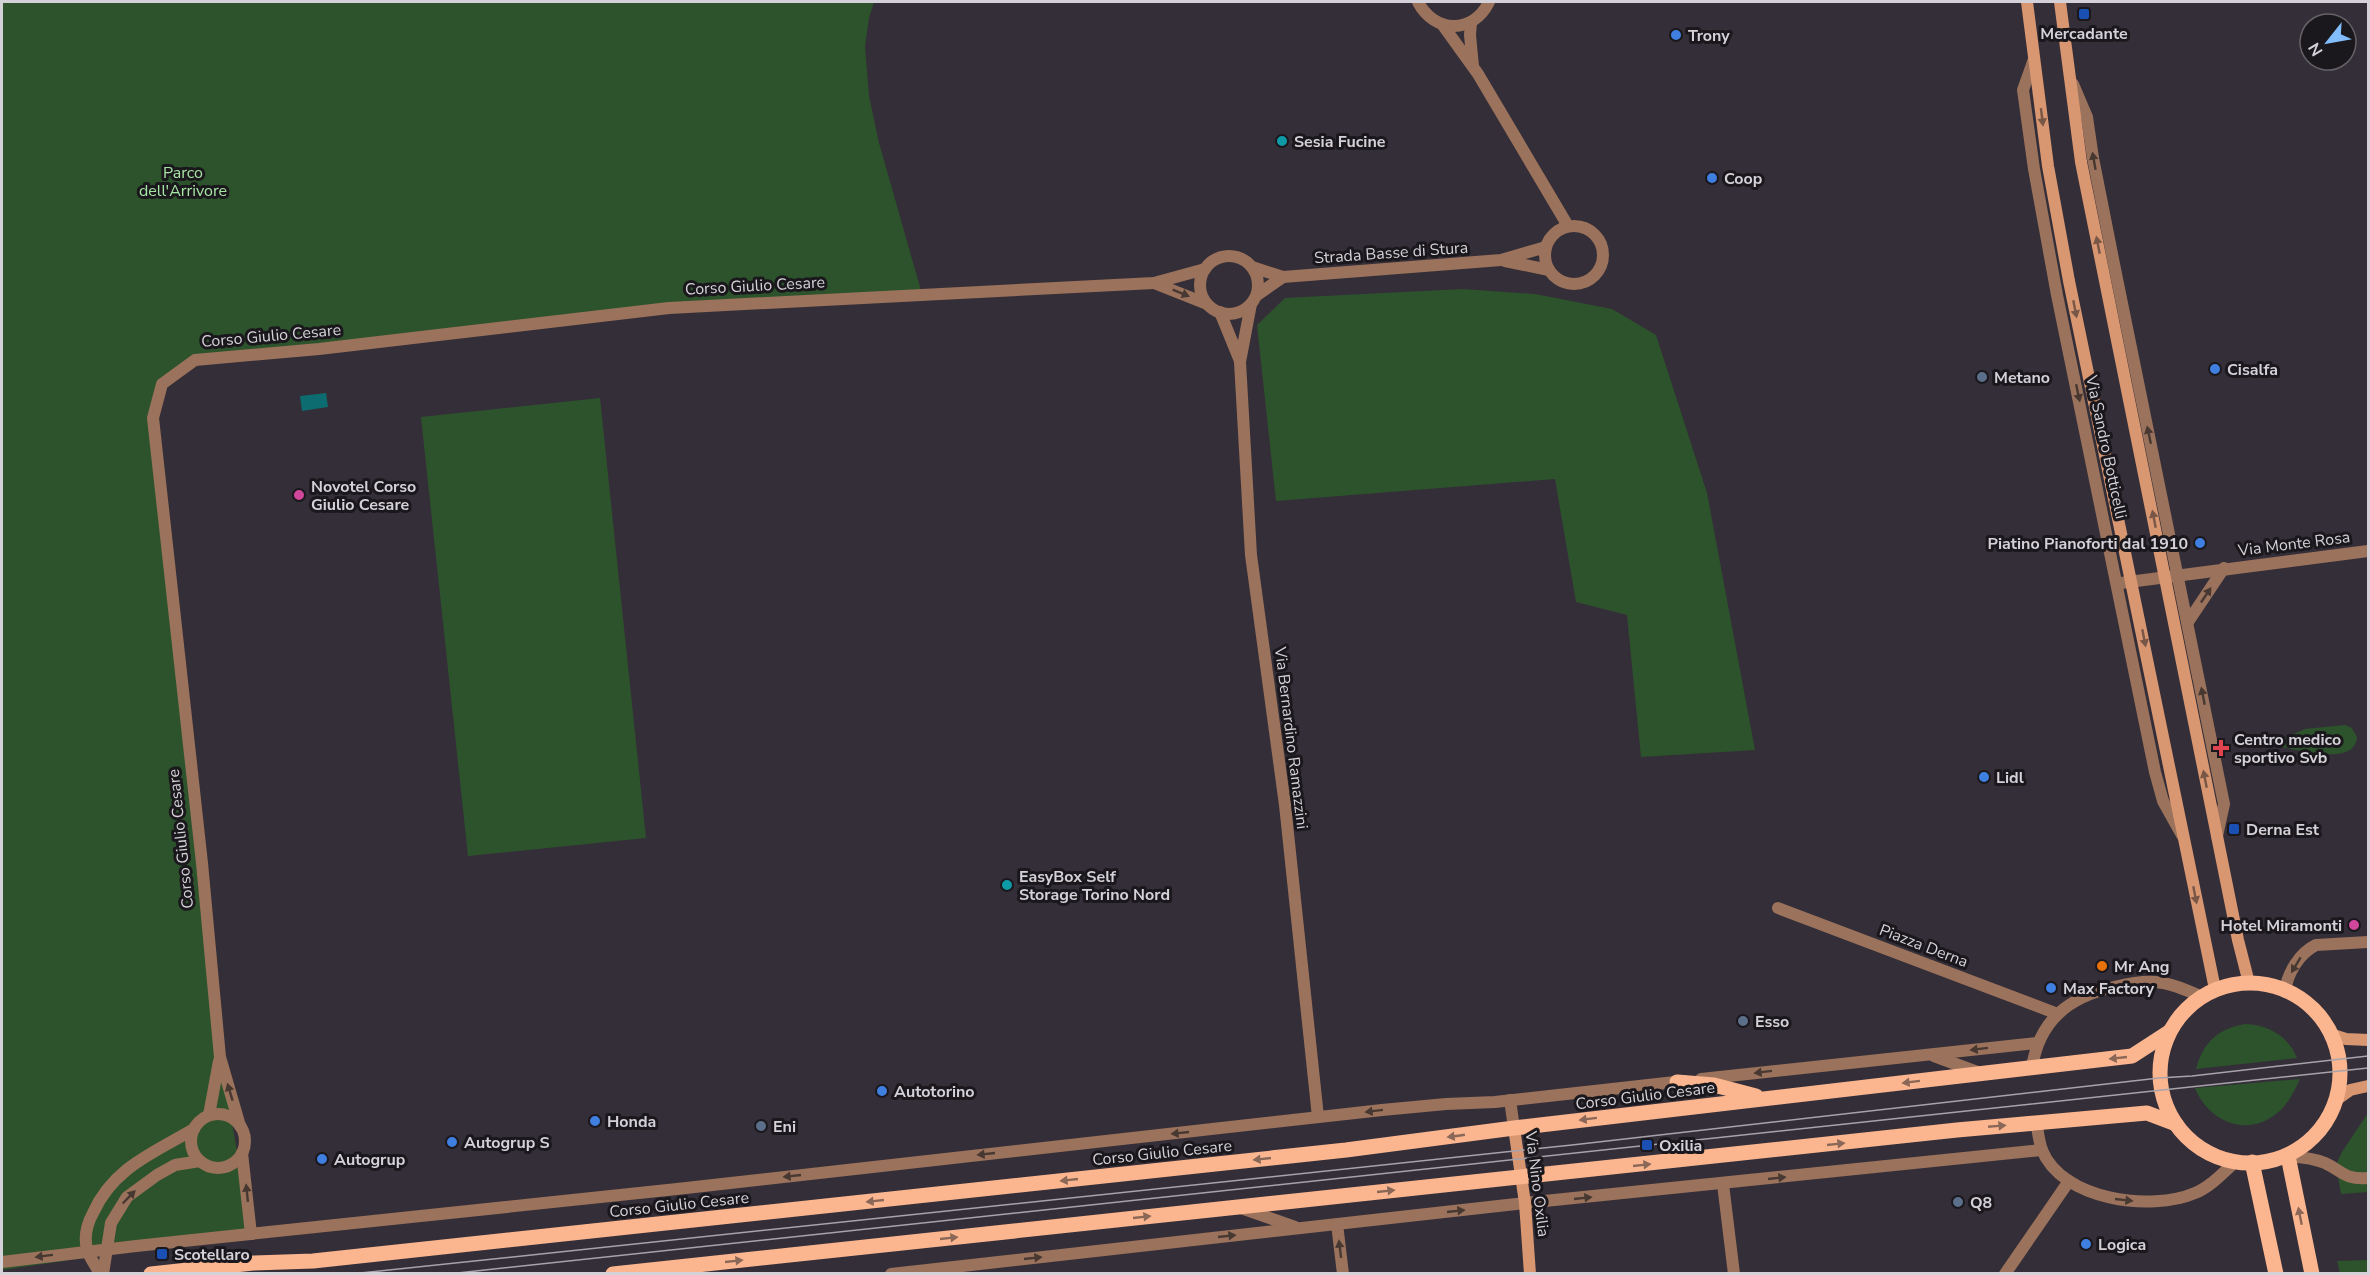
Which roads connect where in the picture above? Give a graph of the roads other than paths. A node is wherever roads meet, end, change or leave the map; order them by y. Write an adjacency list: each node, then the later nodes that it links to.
1 (1418, 2): 6 (street)
2 (1489, 2): 5 (street)
3 (2027, 2): 7 (main road, Via Sandro Botticelli)
4 (2060, 2): 23 (main road, Via Sandro Botticelli, one-way to 4)
5 (1471, 22): 6 (street); 8 (street)
6 (1442, 24): 8 (street)
7 (2034, 59): 24 (main road, Via Sandro Botticelli, one-way to 24); 25 (street, Via Sandro Botticelli, one-way to 25)
8 (1473, 67): 9 (street)
9 (1568, 226): 10 (street); 14 (street)
10 (1546, 247): 11 (street, Strada Basse di Stura); 14 (street)
11 (1501, 260): 14 (street, Strada Basse di Stura); 15 (street, Strada Basse di Stura)
12 (1252, 267): 13 (street); 15 (street); 17 (street)
13 (1205, 269): 16 (street); 18 (street)
14 (1549, 270)
15 (1283, 277): 17 (street)
16 (1154, 283): 18 (street, one-way to 18); 40 (street, Corso Giulio Cesare)
17 (1254, 300): 19 (street); 20 (street, Via Bernardino Ramazzini)
18 (1207, 304): 19 (street)
19 (1220, 312): 20 (street, Via Bernardino Ramazzini)
20 (1240, 362): 49 (street, Via Bernardino Ramazzini)
21 (2368, 551): 22 (street, Via Monte Rosa)
22 (2224, 568): 23 (street, Via Monte Rosa); 26 (street, Via Monte Rosa, one-way to 22)
23 (2172, 575): 24 (street, Via Monte Rosa); 26 (street, Via Sandro Botticelli); 27 (main road, Via Sandro Botticelli, one-way to 23)
24 (2132, 581): 25 (street, Via Monte Rosa); 28 (main road, Via Sandro Botticelli, one-way to 28)
25 (2117, 583): 28 (street, Via Sandro Botticelli)
26 (2188, 622): 27 (street, Via Sandro Botticelli, one-way to 26)
27 (2217, 837): 31 (main road, Via Sandro Botticelli)
28 (2184, 838): 33 (main road, Via Sandro Botticelli, one-way to 33)
29 (1778, 908): 34 (street, Piazza Derna)
30 (2368, 942): 32 (street, one-way to 32)
31 (2249, 983): 32 (main road); 33 (main road)
32 (2285, 992): 36 (main road)
33 (2209, 993): 34 (street); 35 (main road)
34 (2058, 1014): 38 (street)
35 (2169, 1032): 41 (main road, Corso Giulio Cesare, one-way to 41); 51 (main road)
36 (2330, 1034): 37 (main road); 47 (main road)
37 (2368, 1040)
38 (2037, 1043): 39 (street, Corso Giulio Cesare, one-way to 39); 41 (street)
39 (1932, 1055): 42 (street); 43 (street, Corso Giulio Cesare, one-way to 43)
40 (220, 1057): 48 (street, Corso Giulio Cesare); 52 (street, Corso Giulio Cesare, one-way to 40)
41 (2032, 1068): 42 (main road, Corso Giulio Cesare)
42 (1981, 1073): 45 (main road, Corso Giulio Cesare, one-way to 45)
43 (1677, 1082): 45 (main road); 46 (street, Corso Giulio Cesare)
44 (2368, 1086): 47 (main road)
45 (1765, 1099): 53 (main road, Corso Giulio Cesare, one-way to 53)
46 (1510, 1100): 49 (street, Corso Giulio Cesare, one-way to 49); 53 (street, Via Nino Oxilia)
47 (2336, 1100): 57 (main road)
48 (209, 1116): 52 (street); 54 (street)
49 (1318, 1117): 69 (street, Corso Giulio Cesare, one-way to 69)
50 (2036, 1122): 51 (main road); 55 (street); 61 (main road, one-way to 50)
51 (2176, 1124): 59 (main road)
52 (240, 1126): 56 (street)
53 (1514, 1128): 61 (main road, Via Nino Oxilia); 74 (main road, Corso Giulio Cesare, one-way to 74)
54 (194, 1129): 58 (street); 71 (street)
55 (2042, 1150): 63 (street); 64 (street, one-way to 55)
56 (242, 1153): 58 (street); 69 (street, one-way to 56)
57 (2288, 1156): 60 (main road); 62 (street); 82 (main road, one-way to 57)
58 (200, 1161): 70 (street, one-way to 58)
59 (2235, 1162): 60 (main road); 63 (street, one-way to 59)
60 (2252, 1162): 81 (main road)
61 (1521, 1178): 65 (main road, Via Nino Oxilia); 66 (main road, one-way to 61)
62 (2368, 1178)
63 (2069, 1181): 80 (street)
64 (1723, 1184): 65 (street, one-way to 64); 79 (street)
65 (1525, 1203): 67 (street, one-way to 65); 78 (main road, Via Nino Oxilia)
66 (1237, 1207): 68 (street); 75 (main road, one-way to 66)
67 (1337, 1224): 68 (street); 77 (street, one-way to 67)
68 (1299, 1228): 76 (street, one-way to 68)
69 (251, 1234): 70 (street, Corso Giulio Cesare)
70 (107, 1249): 71 (street, Corso Giulio Cesare); 73 (street)
71 (87, 1251): 72 (street, Corso Giulio Cesare, one-way to 72); 73 (street)
72 (2, 1262)
73 (102, 1274)
74 (151, 1274)
75 (613, 1274)
76 (891, 1274)
77 (1343, 1274)
78 (1530, 1274)
79 (1734, 1274)
80 (2005, 1274)
81 (2276, 1274)
82 (2312, 1274)

